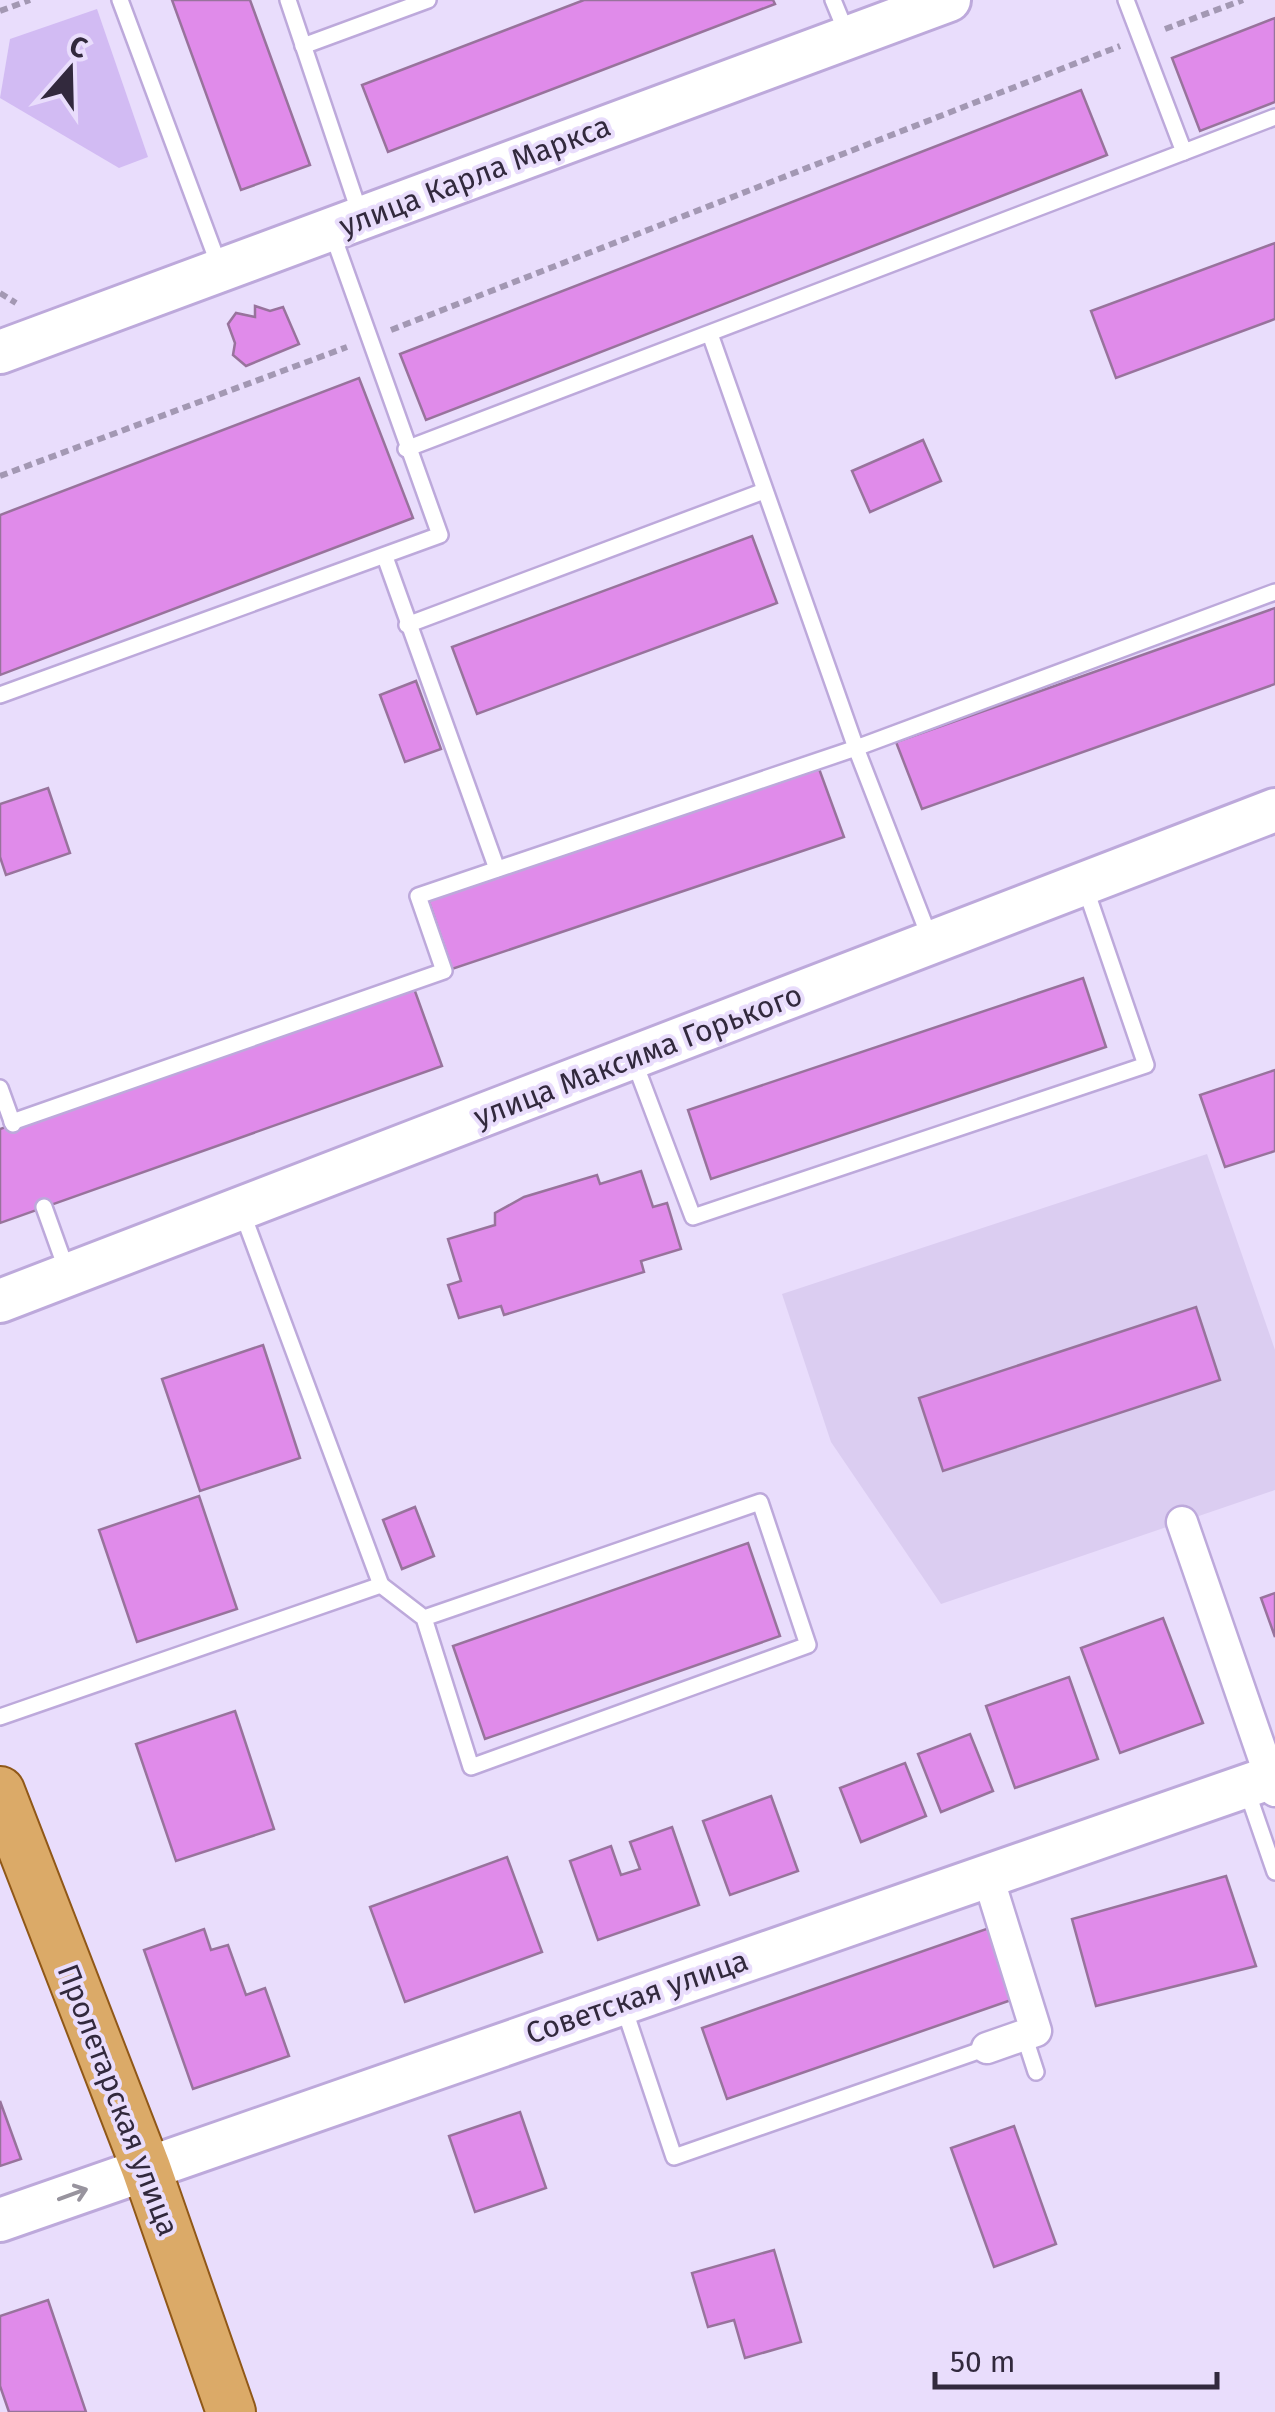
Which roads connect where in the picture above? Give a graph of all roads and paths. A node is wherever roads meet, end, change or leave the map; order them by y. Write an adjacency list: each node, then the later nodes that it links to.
1 (30, 0): 8 (path)
2 (120, 0): 15 (lane)
3 (288, 0): 11 (lane)
4 (428, 0): 11 (lane)
5 (949, 0): 9 (street, улица Карла Маркса)
6 (1126, 0): 10 (lane)
7 (1243, 0): 10 (path)
8 (0, 11)
9 (841, 19): 14 (street, улица Карла Маркса)
10 (1140, 38): 13 (lane); 17 (path)
11 (303, 46): 14 (lane)
12 (1275, 117): 13 (lane)
13 (1184, 152): 16 (lane)
14 (346, 224): 15 (street, улица Карла Маркса); 17 (lane)
15 (222, 271): 18 (street, улица Карла Маркса)
16 (710, 334): 19 (lane); 21 (lane)
17 (368, 339): 19 (lane); 20 (path)
18 (0, 352)
19 (406, 449): 22 (lane)
20 (0, 476)
21 (764, 491): 24 (lane); 26 (lane)
22 (385, 557): 24 (lane); 25 (lane)
23 (1275, 592): 26 (lane)
24 (407, 625): 28 (lane)
25 (0, 695)
26 (856, 748): 28 (lane); 30 (lane)
27 (1275, 810): 29 (street, улица Максима Горького)
28 (498, 869): 32 (lane)
29 (1084, 882): 30 (street, улица Максима Горького); 31 (lane)
30 (932, 943): 31 (street, улица Максима Горького)
31 (633, 1058): 34 (street, улица Максима Горького)
32 (0, 1088)
33 (44, 1208): 35 (lane)
34 (240, 1208): 35 (street, улица Максима Горького); 38 (lane)
35 (68, 1274): 36 (street, улица Максима Горького)
36 (0, 1301)
37 (1182, 1522): 41 (street)
38 (381, 1584): 39 (lane); 40 (lane)
39 (424, 1618): 39 (lane)
40 (0, 1717)
41 (1266, 1783): 43 (lane); 44 (street, Советская улица)
42 (0, 1791): 49 (main road, Пролетарская улица)
43 (1275, 1872)
44 (988, 1878): 45 (street, Советская улица); 46 (street)
45 (622, 2001): 47 (lane); 49 (street, Советская улица)
46 (1024, 2035): 47 (street); 48 (lane)
47 (987, 2048)
48 (1036, 2072)
49 (146, 2168): 50 (street, Советская улица, one-way to 49); 51 (main road, Пролетарская улица)
50 (0, 2220)
51 (231, 2412)

